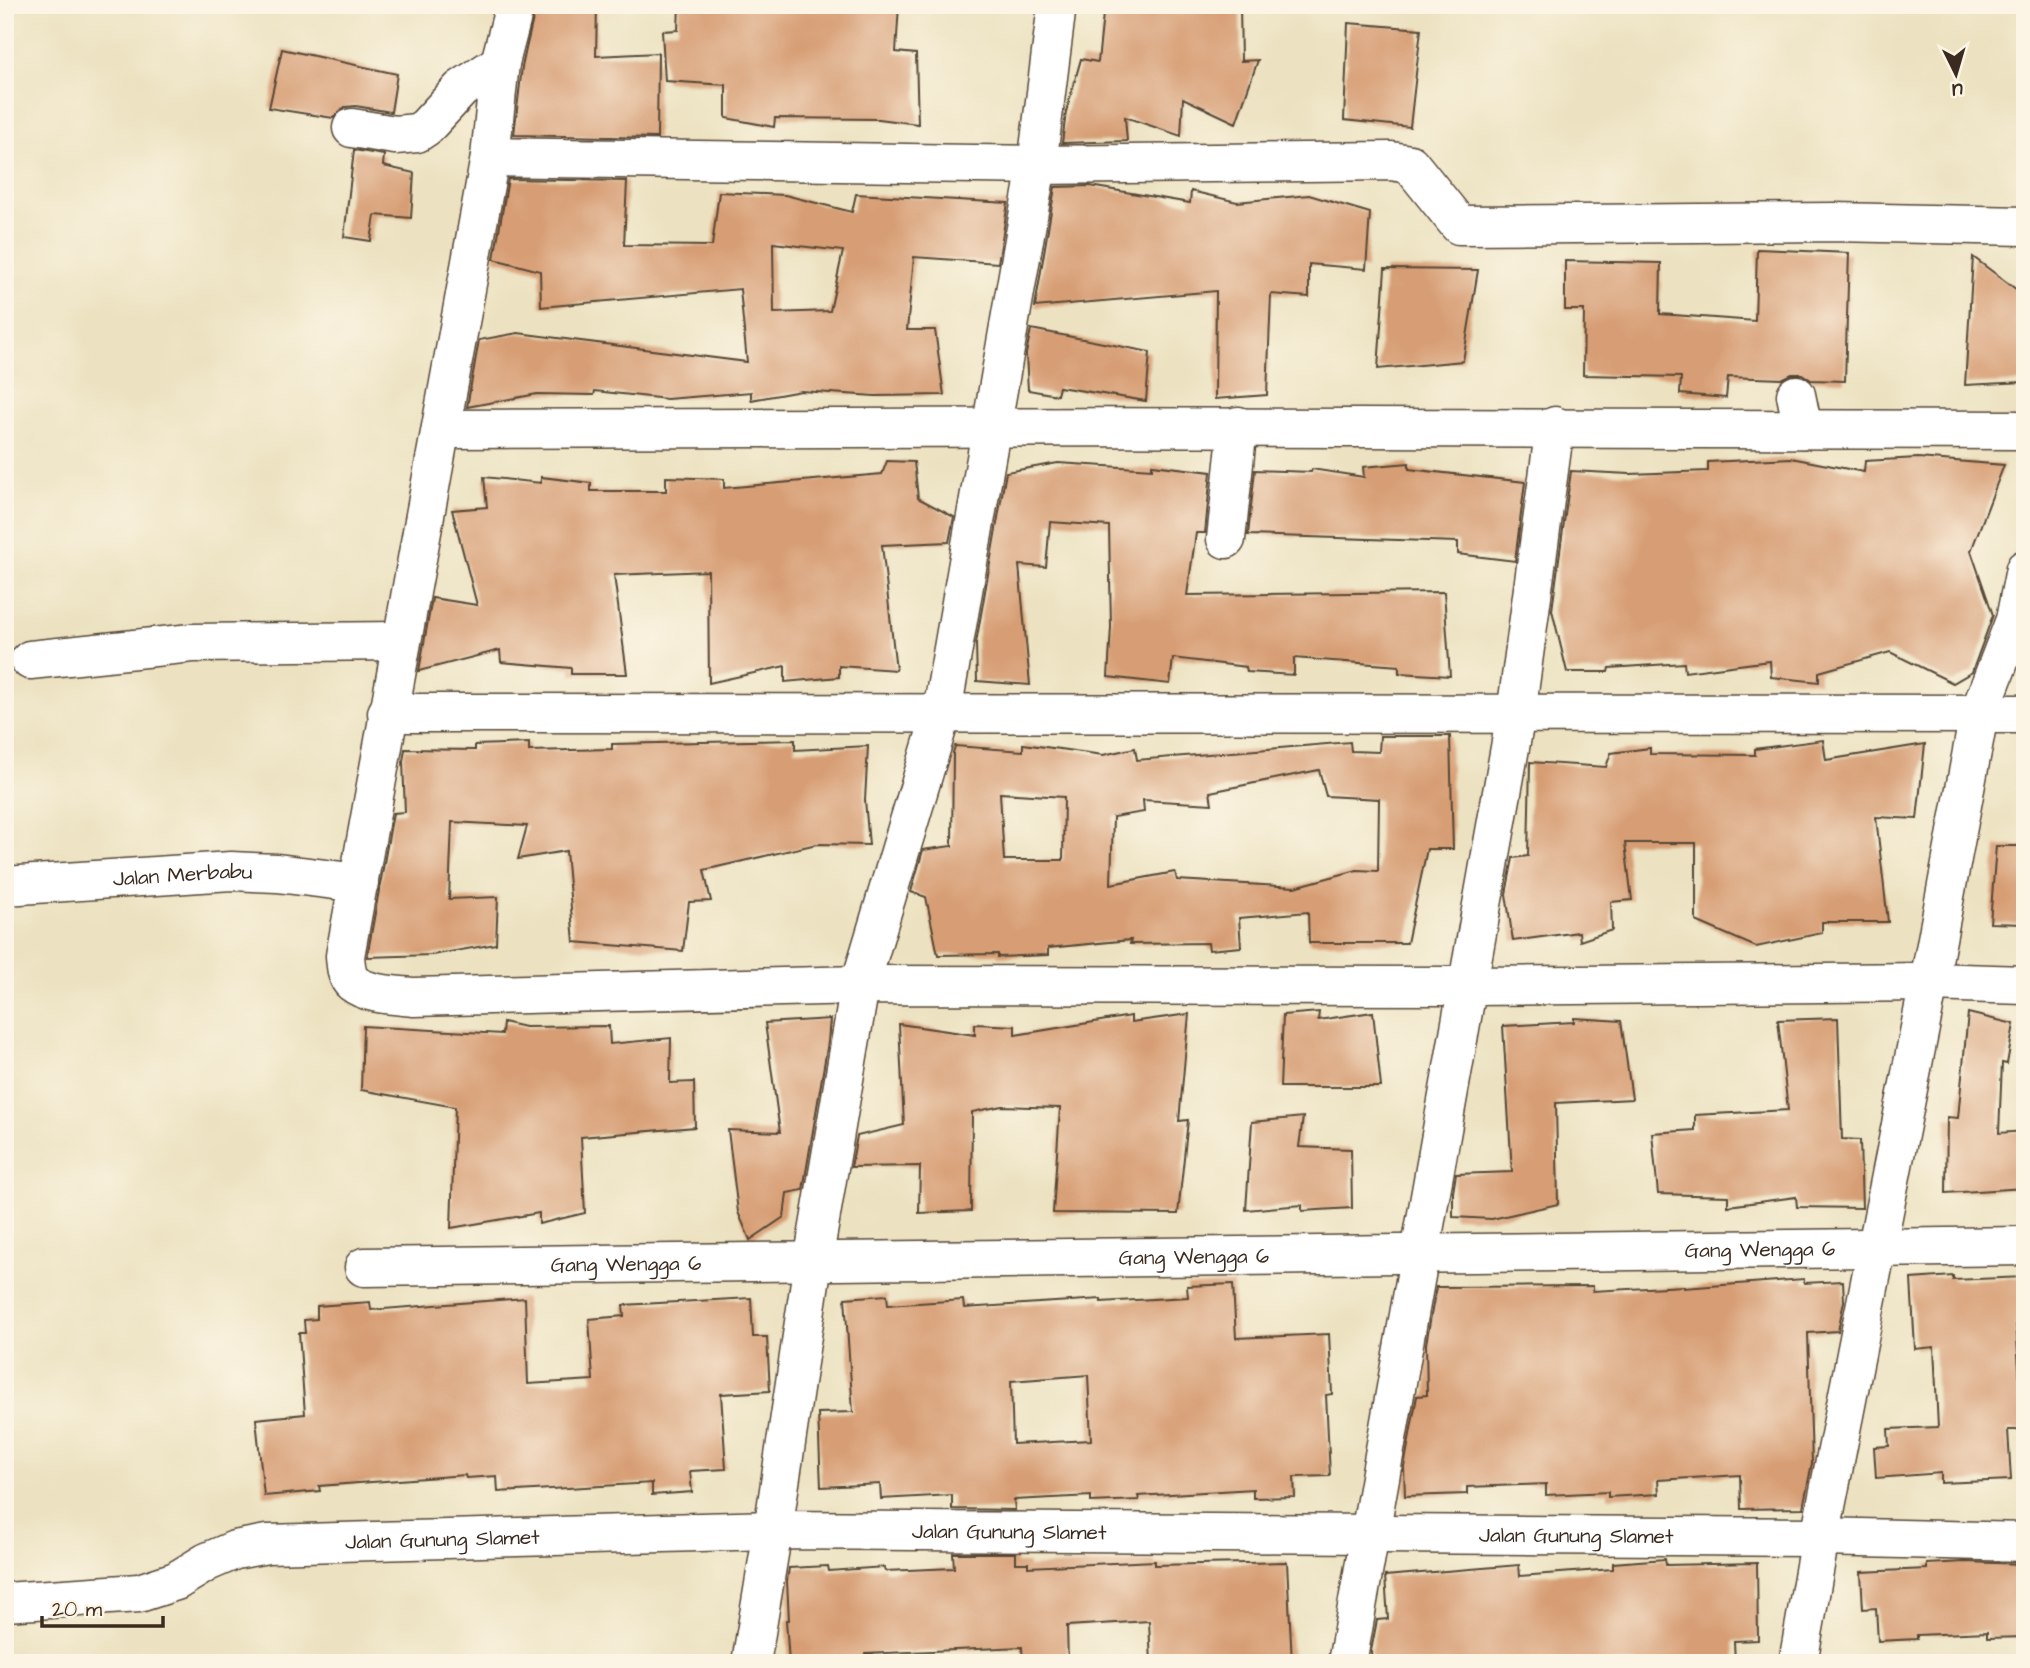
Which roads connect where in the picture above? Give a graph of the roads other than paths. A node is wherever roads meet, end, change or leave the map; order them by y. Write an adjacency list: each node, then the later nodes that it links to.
1 (515, 5): 3 (street)
2 (1057, 5): 6 (street)
3 (500, 63): 4 (street); 5 (street)
4 (352, 128)
5 (489, 156): 6 (street); 11 (street)
6 (1037, 165): 7 (street); 8 (street)
7 (2025, 226)
8 (990, 426): 9 (street); 11 (street); 17 (street)
9 (1238, 426): 10 (street); 13 (street)
10 (1555, 426): 12 (street); 19 (street)
11 (441, 429): 15 (street)
12 (2025, 430)
13 (1226, 539)
14 (2025, 569): 20 (street)
15 (401, 641): 16 (street); 18 (street)
16 (30, 660)
17 (942, 712): 18 (street); 19 (street); 25 (street)
18 (387, 713): 22 (street)
19 (1516, 714): 20 (street); 27 (street)
20 (1979, 714): 21 (street); 24 (street)
21 (2025, 714)
22 (359, 883): 23 (street, Jalan Merbabu); 25 (street)
23 (5, 886)
24 (1929, 982): 26 (street); 27 (street); 29 (street)
25 (860, 985): 27 (street); 31 (street)
26 (2025, 985)
27 (1467, 986): 30 (street)
28 (2025, 1246): 29 (street, Gang Wengga 6)
29 (1877, 1248): 30 (street, Gang Wengga 6); 35 (street)
30 (1422, 1254): 31 (street, Gang Wengga 6); 34 (street)
31 (813, 1262): 32 (street, Gang Wengga 6); 33 (street)
32 (364, 1267)
33 (773, 1530): 34 (street, Jalan Gunung Slamet); 37 (street, Jalan Gunung Slamet); 38 (street)
34 (1369, 1534): 35 (street, Jalan Gunung Slamet); 39 (street)
35 (1820, 1537): 36 (street, Jalan Gunung Slamet); 40 (street)
36 (2025, 1542)
37 (5, 1602)
38 (751, 1663)
39 (1347, 1663)
40 (1798, 1663)

